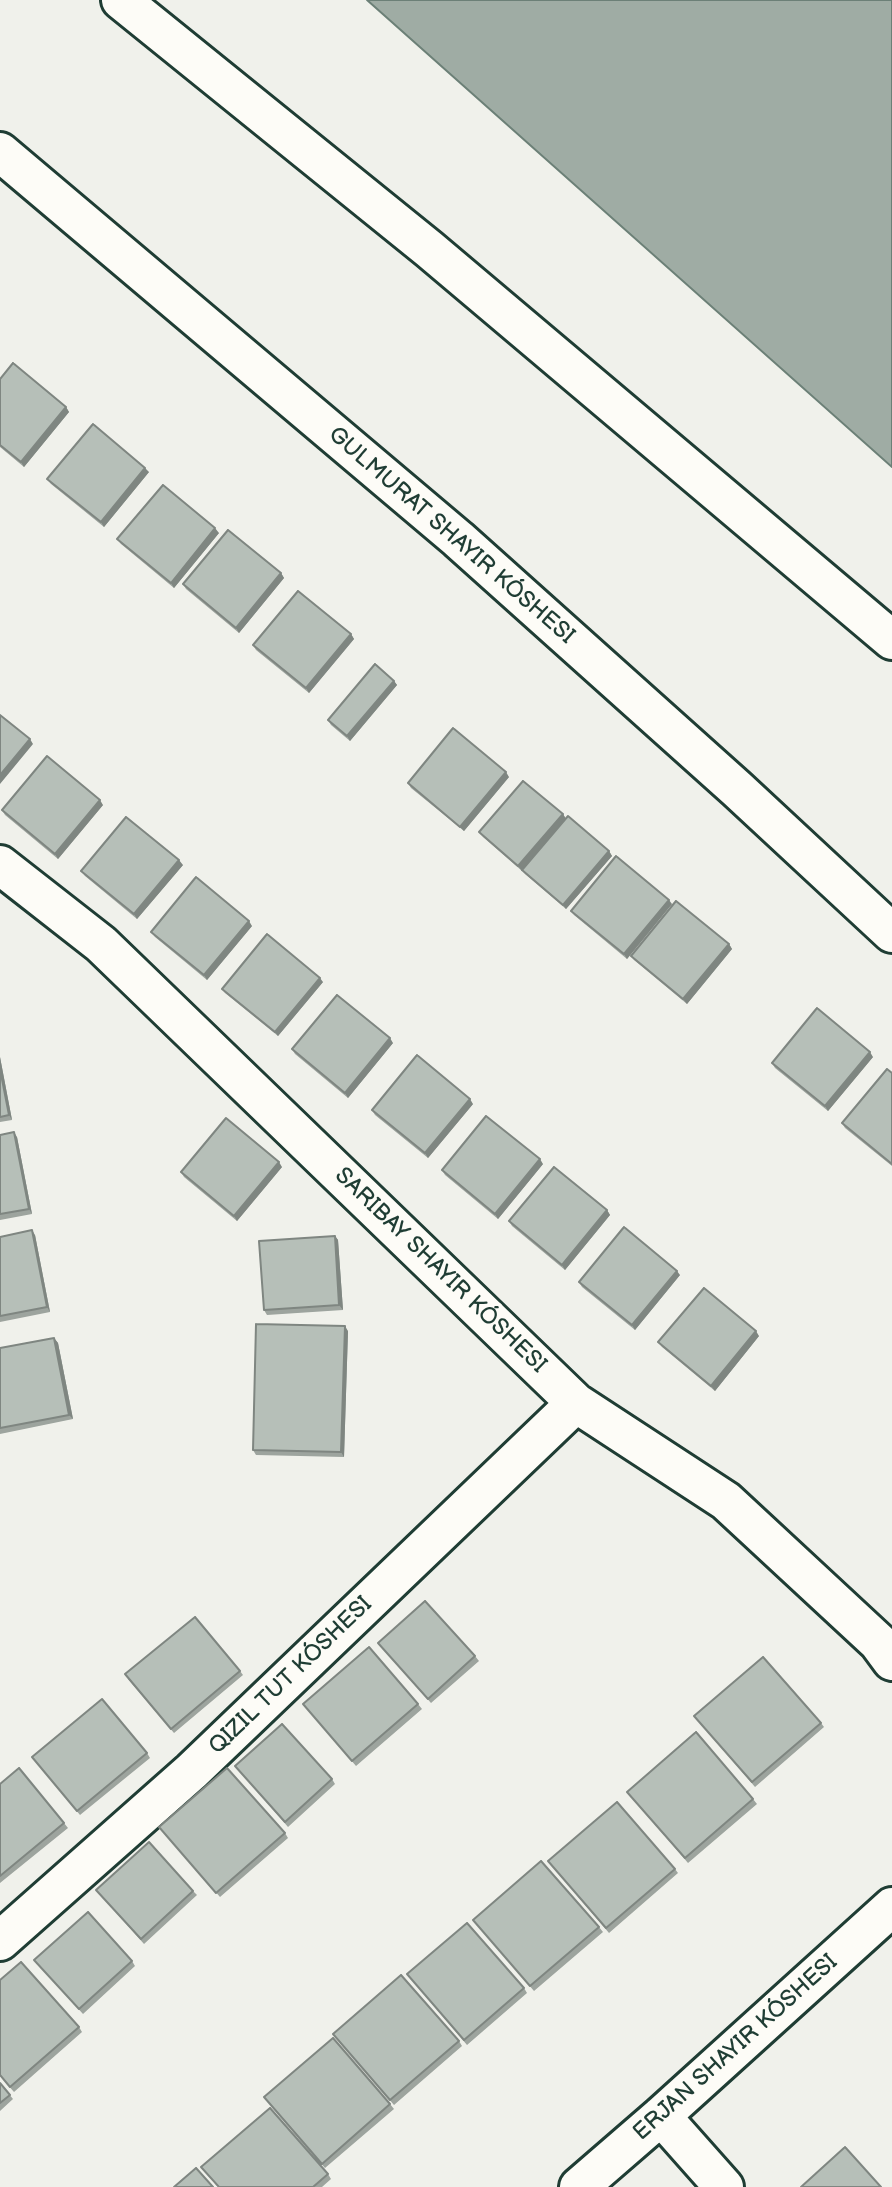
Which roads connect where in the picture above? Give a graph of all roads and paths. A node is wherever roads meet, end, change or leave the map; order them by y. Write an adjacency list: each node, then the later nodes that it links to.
1 (121, 0): 3 (street)
2 (0, 152): 5 (street)
3 (892, 640)
4 (0, 865): 6 (street)
5 (892, 933)
6 (576, 1403): 7 (street); 9 (street)
7 (892, 1661)
8 (892, 1907): 10 (street)
9 (0, 1941)
10 (661, 2116): 11 (street); 12 (street)
11 (579, 2187)
12 (724, 2187)

